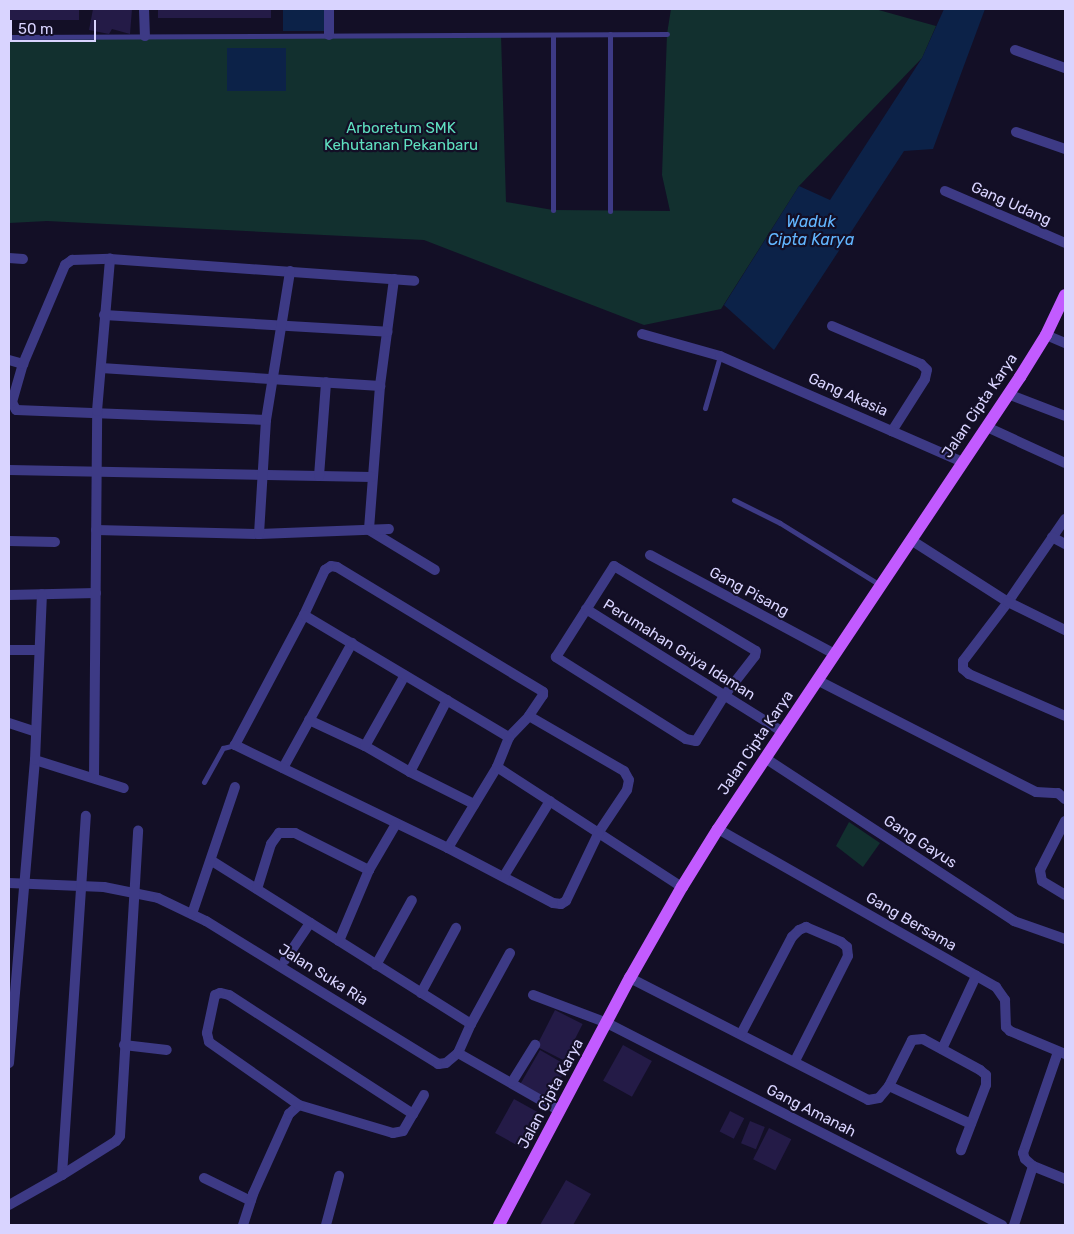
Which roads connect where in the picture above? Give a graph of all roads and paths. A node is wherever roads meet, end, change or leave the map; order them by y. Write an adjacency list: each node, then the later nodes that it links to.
1 (144, 9): 7 (street)
2 (330, 9): 5 (street)
3 (610, 34): 4 (lane); 6 (lane); 15 (lane)
4 (667, 34)
5 (329, 35): 6 (lane); 7 (lane)
6 (553, 35): 14 (lane)
7 (144, 36): 8 (lane)
8 (9, 37)
9 (1015, 50): 10 (street)
10 (1065, 68)
11 (1016, 132): 12 (street)
12 (1065, 149)
13 (946, 191): 16 (street, Gang Udang)
14 (553, 210)
15 (610, 211)
16 (1065, 244)
17 (9, 258): 18 (street)
18 (23, 259)
19 (110, 260): 20 (street); 24 (street); 33 (street)
20 (290, 271): 21 (street); 25 (street)
21 (394, 279): 22 (street); 27 (street)
22 (414, 281)
23 (1065, 295): 29 (main road, Jalan Cipta Karya)
24 (104, 315): 25 (street); 34 (street)
25 (281, 326): 27 (street); 35 (street)
26 (832, 326): 44 (street)
27 (387, 332): 37 (street)
28 (642, 334): 31 (street, Gang Akasia)
29 (1046, 335): 30 (street); 38 (main road, Jalan Cipta Karya)
30 (1065, 343)
31 (720, 356): 39 (lane); 44 (street, Gang Akasia)
32 (9, 360): 33 (street)
33 (23, 364): 40 (street)
34 (100, 368): 35 (street); 40 (street)
35 (272, 379): 36 (street); 42 (street)
36 (326, 382): 37 (street); 50 (street)
37 (380, 386): 51 (street)
38 (1008, 394): 41 (street); 43 (main road, Jalan Cipta Karya)
39 (705, 408)
40 (97, 411): 42 (street); 48 (street)
41 (1065, 416)
42 (266, 420): 49 (street)
43 (986, 427): 45 (main road, Jalan Cipta Karya); 46 (street)
44 (892, 431): 45 (street, Gang Akasia)
45 (963, 462): 59 (main road, Jalan Cipta Karya)
46 (1065, 463)
47 (9, 470): 48 (street)
48 (98, 473): 49 (street); 55 (street)
49 (263, 475): 50 (street); 57 (street)
50 (320, 476): 51 (street)
51 (372, 478): 56 (street)
52 (734, 500): 65 (lane)
53 (1065, 519): 58 (street)
54 (389, 529): 56 (street)
55 (96, 530): 57 (street); 66 (street)
56 (369, 530): 57 (street); 64 (street)
57 (260, 534)
58 (1052, 537): 62 (street); 69 (street)
59 (911, 540): 65 (main road, Jalan Cipta Karya); 69 (street)
60 (9, 541): 61 (street)
61 (55, 542)
62 (1065, 544)
63 (650, 555): 76 (street, Gang Pisang)
64 (435, 570)
65 (880, 585): 76 (main road, Jalan Cipta Karya)
66 (96, 593): 67 (street); 95 (street)
67 (42, 594): 68 (street); 75 (street)
68 (9, 595)
69 (1008, 602): 72 (street); 82 (street)
70 (586, 609): 79 (street, Perumahan Griya Idaman); 79 (street); 79 (street)
71 (304, 615): 73 (street); 81 (street); 88 (street)
72 (1065, 630)
73 (352, 643): 77 (street); 83 (street)
74 (9, 650): 75 (street)
75 (39, 650): 85 (street)
76 (834, 654): 78 (main road, Jalan Cipta Karya)
77 (404, 675): 80 (street); 89 (street)
78 (817, 680): 86 (main road, Jalan Cipta Karya); 99 (street)
79 (724, 696): 86 (street, Perumahan Griya Idaman)
80 (447, 700): 87 (street); 94 (street)
81 (529, 716): 87 (street); 107 (street)
82 (1065, 716)
83 (309, 720): 89 (street); 93 (street)
84 (9, 723): 85 (street)
85 (36, 732): 91 (street)
86 (782, 732): 90 (main road, Jalan Cipta Karya)
87 (509, 737): 92 (street)
88 (235, 745): 93 (street); 96 (lane)
89 (365, 746): 94 (street)
90 (765, 758): 105 (main road, Jalan Cipta Karya); 123 (street, Gang Gayus)
91 (35, 760): 95 (street); 113 (street)
92 (496, 766): 100 (street); 101 (street)
93 (283, 768): 104 (street)
94 (410, 772): 101 (street)
95 (94, 778): 98 (street)
96 (204, 782)
97 (235, 787): 109 (street)
98 (124, 788)
99 (1065, 799)
100 (550, 801): 107 (street); 111 (street)
101 (474, 804): 108 (street)
102 (86, 816): 115 (street)
103 (1065, 821): 118 (street)
104 (396, 824): 108 (street); 110 (street)
105 (718, 829): 114 (main road, Jalan Cipta Karya); 128 (street, Gang Bersama)
106 (138, 831): 117 (street)
107 (599, 832): 111 (street); 114 (street)
108 (448, 848): 111 (street)
109 (211, 860): 116 (street); 120 (street)
110 (369, 870): 116 (street); 124 (street)
111 (504, 876)
112 (9, 883): 113 (street)
113 (25, 884): 115 (street); 142 (street)
114 (682, 887): 129 (main road, Jalan Cipta Karya)
115 (81, 888): 117 (street); 152 (street)
116 (257, 889): 121 (street)
117 (134, 893): 120 (street, Jalan Suka Ria); 135 (street)
118 (1065, 895)
119 (412, 900): 127 (street)
120 (191, 914): 139 (street, Jalan Suka Ria)
121 (310, 923): 124 (street); 126 (street)
122 (456, 928): 130 (street)
123 (1065, 939)
124 (339, 942): 127 (street)
125 (510, 953): 133 (street)
126 (285, 960)
127 (376, 965): 130 (street)
128 (976, 976): 137 (street); 140 (street, Gang Bersama)
129 (630, 978): 132 (main road, Jalan Cipta Karya); 134 (street)
130 (421, 993): 133 (street)
131 (533, 995): 132 (street, Gang Amanah)
132 (607, 1022): 147 (main road, Jalan Cipta Karya); 161 (street, Gang Amanah)
133 (472, 1024): 139 (street)
134 (741, 1034): 141 (street); 141 (street)
135 (124, 1045): 138 (street); 152 (street)
136 (535, 1045): 143 (street)
137 (942, 1049): 144 (street); 149 (street)
138 (168, 1050)
139 (458, 1052): 143 (street)
140 (1062, 1053): 151 (street)
141 (795, 1061): 144 (street)
142 (9, 1063)
143 (512, 1082): 147 (street)
144 (889, 1086): 149 (street)
145 (424, 1094): 148 (street)
146 (299, 1105): 148 (street); 148 (street); 156 (street)
147 (560, 1111): 160 (main road, Jalan Cipta Karya)
148 (413, 1114)
149 (971, 1124): 150 (street)
150 (961, 1150)
151 (1033, 1166): 155 (street); 162 (street)
152 (62, 1175): 157 (street)
153 (339, 1176): 159 (street)
154 (204, 1178): 156 (street)
155 (1065, 1179)
156 (251, 1202): 158 (street)
157 (9, 1206)
158 (243, 1225)
159 (326, 1225)
160 (499, 1225)
161 (1002, 1225)
162 (1014, 1225)

